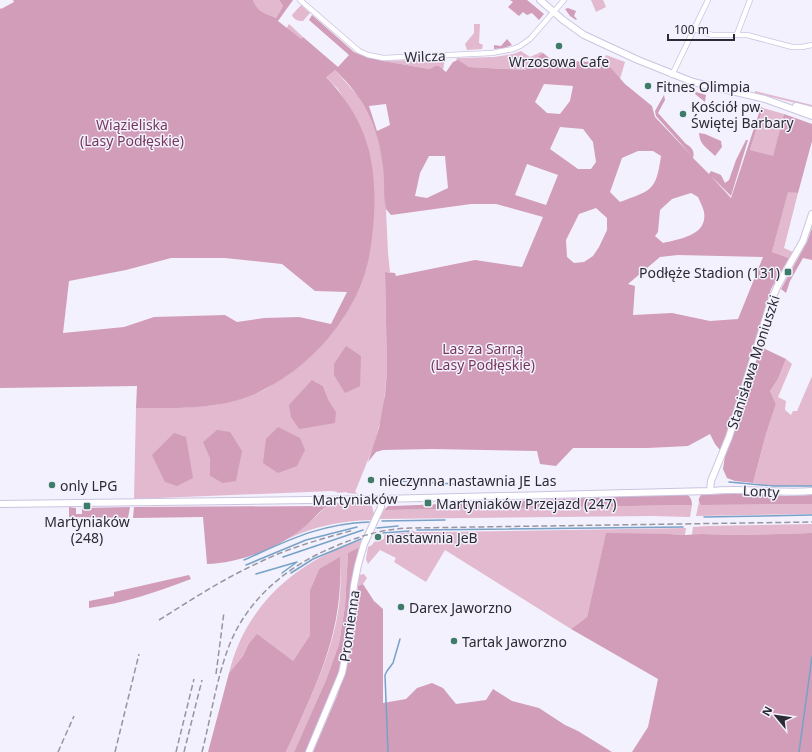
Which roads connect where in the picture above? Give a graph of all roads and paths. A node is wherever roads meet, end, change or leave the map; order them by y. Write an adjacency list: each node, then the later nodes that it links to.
1 (300, 0): 6 (street, Wilcza)
2 (540, 0): 6 (street)
3 (564, 0): 6 (street, Wilcza)
4 (708, 0): 7 (street)
5 (750, 0): 8 (street)
6 (556, 9): 10 (street)
7 (694, 29): 8 (street); 10 (street)
8 (737, 34): 9 (street)
9 (812, 45)
10 (672, 75): 11 (street)
11 (765, 99): 12 (street); 13 (street)
12 (812, 110)
13 (812, 116)
14 (812, 214): 15 (street, Stanisława Moniuszki)
15 (710, 491): 16 (street, Lonty); 17 (street, Martyniaków)
16 (812, 491)
17 (381, 499): 18 (street, Martyniaków); 19 (street, Promienna)
18 (0, 504)
19 (309, 752)

